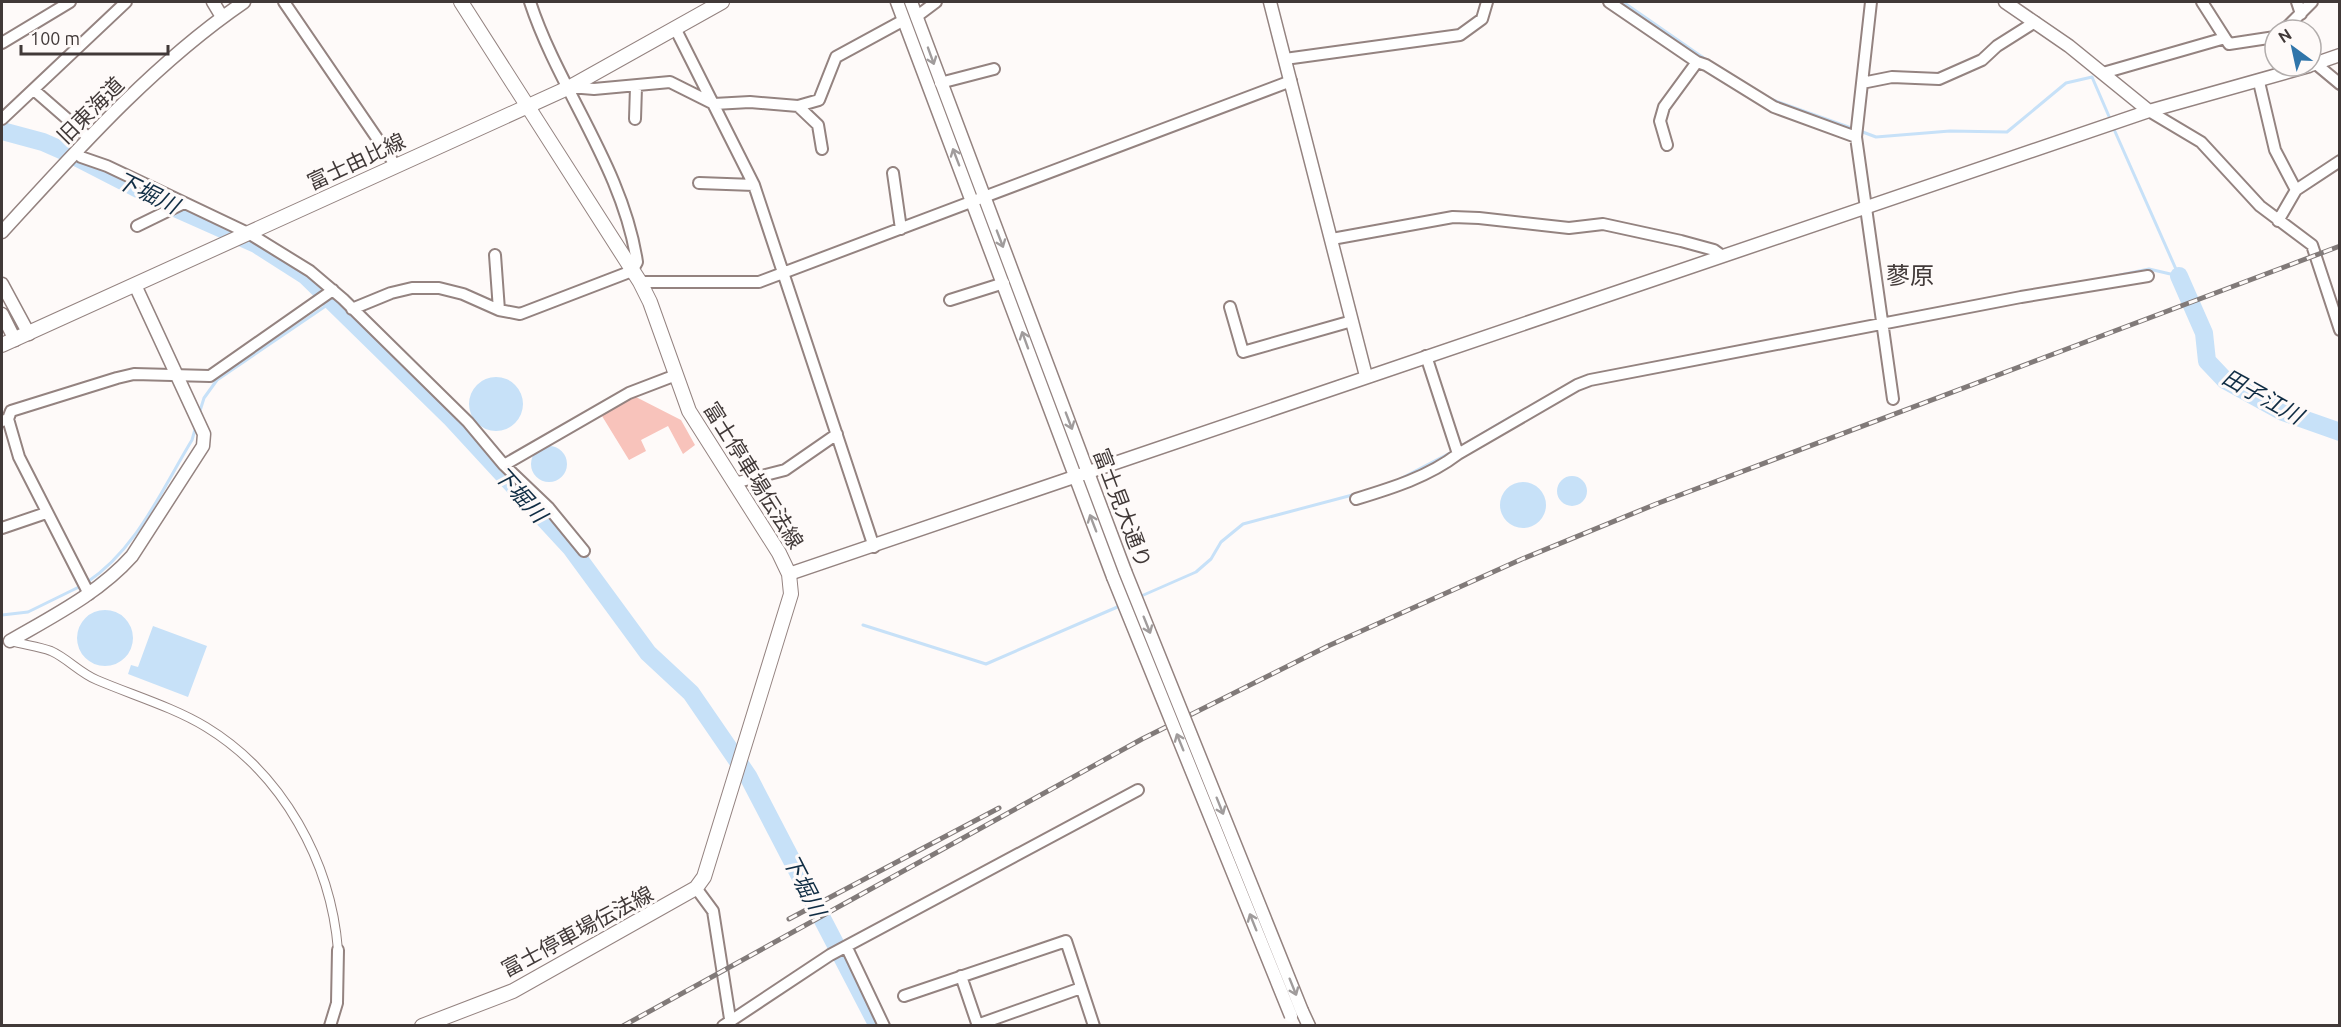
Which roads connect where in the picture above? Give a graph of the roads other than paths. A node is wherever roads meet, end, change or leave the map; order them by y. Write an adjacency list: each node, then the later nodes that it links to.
1 (70, 2): 28 (street)
2 (126, 2): 44 (street)
3 (213, 2): 21 (street)
4 (244, 2): 21 (street, 旧東海道)
5 (284, 2): 57 (street)
6 (461, 2): 47 (main road, 富士停車場伝法線)
7 (530, 2): 42 (street)
8 (722, 2): 25 (main road, 富士由比線)
9 (897, 2): 23 (street, 富士見大通り)
10 (910, 2): 23 (street, 富士見大通り)
11 (936, 2): 23 (street)
12 (1270, 2): 30 (street)
13 (1487, 2): 30 (street)
14 (1610, 2): 32 (street)
15 (1871, 2): 40 (street)
16 (2005, 2): 24 (street)
17 (2202, 2): 26 (street)
18 (2298, 2): 20 (street)
19 (2312, 2): 20 (street)
20 (2301, 14): 22 (street)
21 (222, 16): 52 (street, 旧東海道)
22 (2297, 18)
23 (910, 19): 39 (street, 富士見大通り, one-way to 39); 46 (street); 62 (street, 富士見大通り, one-way to 23)
24 (2035, 22): 35 (street); 40 (street)
25 (675, 28): 42 (main road, 富士由比線); 45 (street)
26 (2225, 38): 27 (street); 35 (street)
27 (2263, 39)
28 (2, 43)
29 (2340, 55): 31 (street)
30 (1285, 59): 37 (street)
31 (2323, 61)
32 (1697, 62): 51 (street); 53 (street)
33 (994, 69): 39 (street)
34 (2323, 72): 41 (street)
35 (2103, 74): 49 (street)
36 (2271, 78): 38 (street)
37 (1291, 81): 62 (street); 70 (street)
38 (2259, 82): 49 (street); 61 (street)
39 (940, 83): 62 (street, 富士見大通り)
40 (1862, 83): 51 (street)
41 (2340, 84)
42 (570, 87): 43 (street); 47 (main road, 富士由比線); 75 (street)
43 (636, 87): 45 (street); 50 (street)
44 (34, 90): 48 (street); 52 (street)
45 (714, 104): 46 (street); 60 (street)
46 (798, 106): 54 (street)
47 (527, 107): 57 (main road, 富士由比線); 75 (main road, 富士停車場伝法線)
48 (4, 111)
49 (2149, 111): 64 (street); 65 (street)
50 (635, 119)
51 (1856, 133): 64 (street)
52 (89, 138): 55 (street, 旧東海道)
53 (1667, 145)
54 (822, 149)
55 (73, 155): 63 (street); 68 (street, 旧東海道)
56 (2340, 161): 61 (street)
57 (396, 166): 69 (main road, 富士由比線)
58 (893, 173): 67 (street)
59 (699, 183): 60 (street)
60 (754, 185): 73 (street)
61 (2295, 190): 65 (street)
62 (978, 199): 67 (street); 76 (street, 富士見大通り); 99 (street, 富士見大通り, one-way to 99)
63 (184, 204): 66 (street); 69 (street)
64 (1867, 206): 72 (street); 86 (street)
65 (2278, 221): 87 (street)
66 (137, 226)
67 (901, 229): 73 (street)
68 (2, 232)
69 (250, 234): 78 (main road, 富士由比線); 79 (street)
70 (1332, 239): 72 (street); 85 (street)
71 (495, 255): 83 (street)
72 (1721, 255): 90 (street)
73 (783, 272): 75 (street); 96 (street)
74 (2148, 276): 86 (street)
75 (636, 277): 83 (street); 92 (main road, 富士停車場伝法線)
76 (1004, 283): 80 (street); 100 (street, 富士見大通り, one-way to 76)
77 (2, 284): 88 (street)
78 (135, 285): 88 (main road, 富士由比線); 91 (street)
79 (333, 290): 82 (street); 91 (street)
80 (950, 300)
81 (1230, 307): 85 (street)
82 (352, 309): 83 (street); 98 (street)
83 (499, 310)
84 (2, 314): 89 (street)
85 (1352, 321): 93 (street)
86 (1883, 324): 94 (street); 97 (street)
87 (2340, 330)
88 (29, 334): 89 (main road, 富士由比線)
89 (8, 343)
90 (1426, 356): 93 (street); 97 (street)
91 (176, 373): 95 (street); 108 (street)
92 (676, 375): 98 (street); 101 (main road, 富士停車場伝法線)
93 (1366, 376): 99 (street)
94 (1893, 399)
95 (5, 420): 103 (street)
96 (837, 434): 101 (street); 105 (street)
97 (1458, 454): 102 (street)
98 (504, 465): 106 (street)
99 (1089, 473): 100 (street); 117 (street, 富士見大通り, one-way to 117, bridge)
100 (1075, 477): 105 (street); 117 (street, 富士見大通り, one-way to 100, bridge)
101 (734, 483): 107 (main road, 富士停車場伝法線)
102 (1356, 499)
103 (46, 513): 104 (street); 108 (street)
104 (2, 528)
105 (874, 547): 107 (street)
106 (584, 551)
107 (789, 574): 111 (main road, 富士停車場伝法線)
108 (88, 592): 109 (street)
109 (6, 640): 113 (street)
110 (1138, 790): 112 (street)
111 (696, 888): 118 (street); 121 (main road, 富士停車場伝法線)
112 (846, 948): 118 (street); 122 (street)
113 (338, 950): 120 (street)
114 (961, 976): 115 (street); 116 (street); 119 (street)
115 (1081, 988): 119 (street); 123 (street)
116 (904, 996)
117 (1296, 1017): 124 (street, 富士見大通り)
118 (728, 1024)
119 (978, 1025)
120 (330, 1026)
121 (422, 1026)
122 (884, 1026)
123 (1094, 1026)
124 (1309, 1026)

